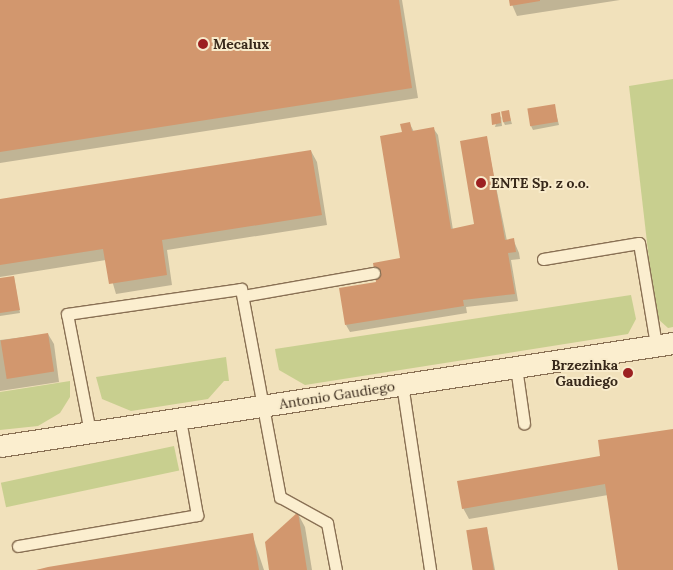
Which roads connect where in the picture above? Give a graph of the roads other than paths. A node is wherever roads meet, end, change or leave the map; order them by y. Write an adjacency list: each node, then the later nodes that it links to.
1 (543, 259): 4 (lane)
2 (374, 273): 3 (lane)
3 (243, 296): 7 (lane); 10 (lane)
4 (664, 344): 5 (street, Antonio Gaudiego)
5 (516, 367): 6 (street, Antonio Gaudiego); 9 (lane)
6 (402, 384): 7 (street, Antonio Gaudiego); 14 (lane)
7 (263, 407): 8 (street, Antonio Gaudiego); 13 (lane)
8 (180, 420): 10 (street, Antonio Gaudiego); 12 (lane)
9 (524, 423)
10 (90, 432): 11 (street, Antonio Gaudiego)
11 (0, 446)
12 (18, 546)
13 (336, 570)
14 (430, 570)

